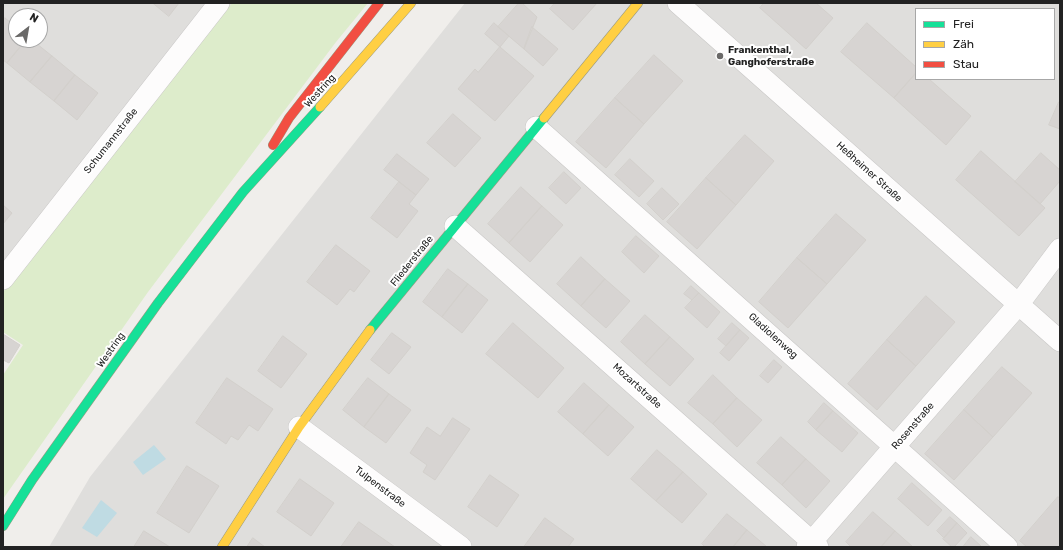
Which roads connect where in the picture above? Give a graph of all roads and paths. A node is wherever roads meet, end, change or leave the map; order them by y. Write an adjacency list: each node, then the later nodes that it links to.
1 (219, 3): 10 (street, Schumannstraße)
2 (379, 3): 7 (street, Westring)
3 (411, 3): 7 (street, Westring)
4 (638, 3): 6 (street, Fliederstraße)
5 (678, 3): 11 (street, Heßheimer Straße)
6 (536, 127): 8 (street, Fliederstraße); 14 (street, Gladiolenweg)
7 (243, 192): 15 (street, Westring)
8 (455, 226): 13 (street, Fliederstraße); 16 (street, Mozartstraße)
9 (1060, 249): 11 (street, Rosenstraße)
10 (3, 279)
11 (1018, 304): 12 (street, Heßheimer Straße); 14 (street, Rosenstraße)
12 (1060, 341)
13 (299, 427): 17 (street, Fliederstraße); 18 (street, Tulpenstraße)
14 (894, 447): 16 (street, Rosenstraße); 19 (street, Gladiolenweg)
15 (3, 526)
16 (812, 545)
17 (222, 547)
18 (461, 547)
19 (1007, 547)

